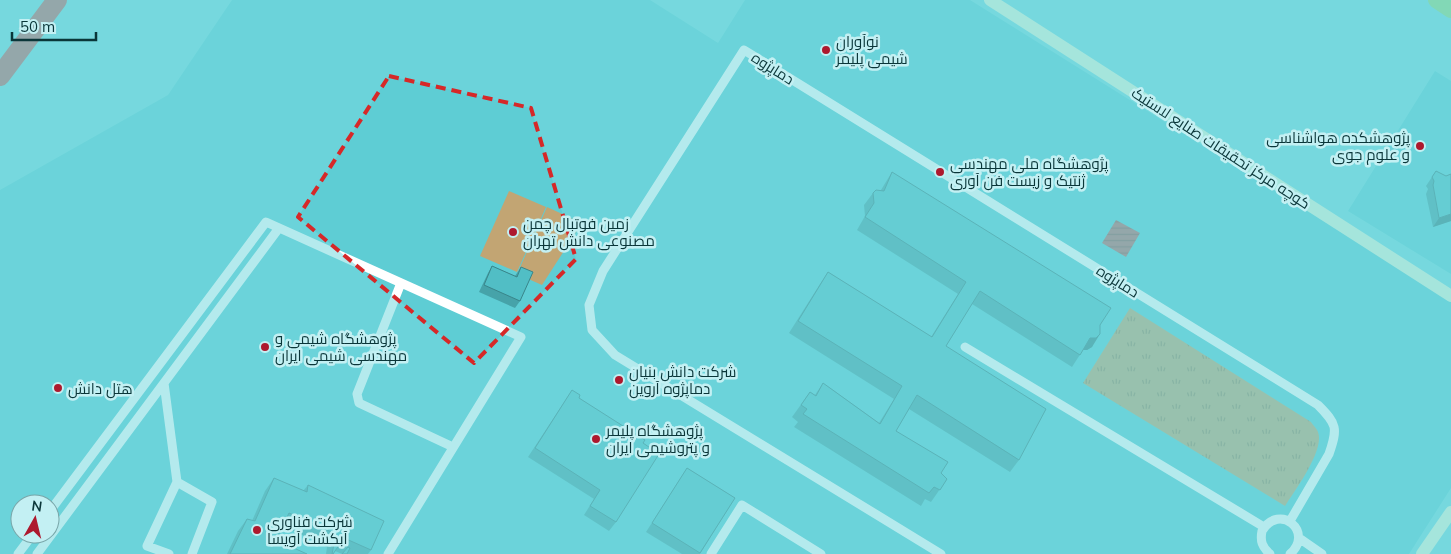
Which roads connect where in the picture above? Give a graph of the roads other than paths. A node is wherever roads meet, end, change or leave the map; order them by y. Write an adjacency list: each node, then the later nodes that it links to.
1 (990, 0): 6 (street, کوچه مرکز تحقیقات صنایع لاستیک)
2 (1436, 0): 3 (highway)
3 (1451, 10)
4 (279, 228): 5 (street); 8 (street); 11 (street)
5 (401, 283): 9 (street); 9 (street)
6 (1451, 296)
7 (965, 347): 14 (street)
8 (164, 383): 10 (street); 16 (street)
9 (453, 447): 19 (street)
10 (177, 482): 17 (street); 18 (street)
11 (60, 498)
12 (1451, 512): 26 (street)
13 (1290, 521): 14 (street); 15 (street); 22 (street, دماپژوه)
14 (1264, 527): 23 (street)
15 (1299, 538): 24 (street); 25 (street)
16 (37, 554)
17 (169, 554)
18 (192, 554)
19 (388, 554)
20 (711, 554): 21 (street)
21 (821, 554)
22 (941, 554)
23 (1270, 554)
24 (1290, 554)
25 (1322, 554)
26 (1422, 554)

